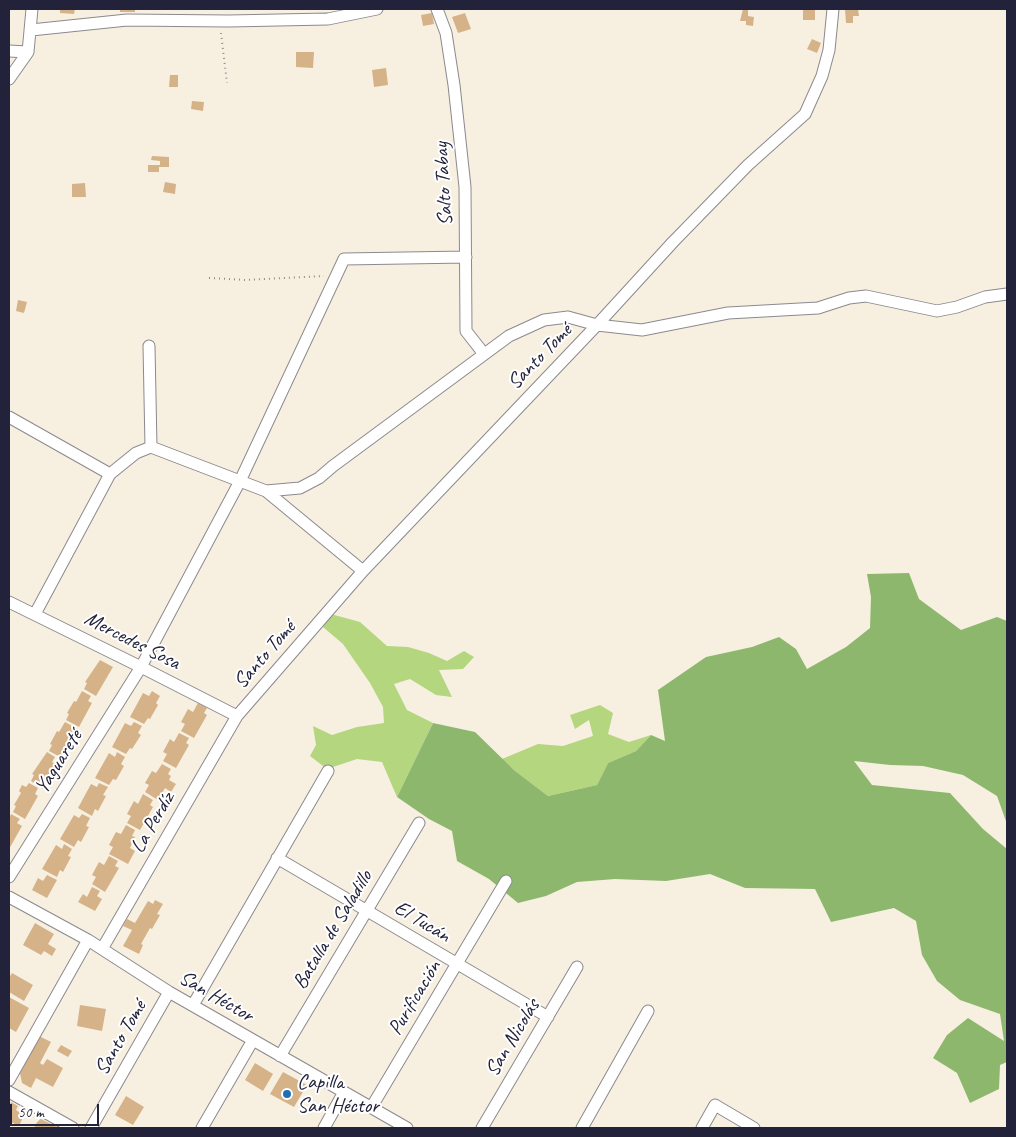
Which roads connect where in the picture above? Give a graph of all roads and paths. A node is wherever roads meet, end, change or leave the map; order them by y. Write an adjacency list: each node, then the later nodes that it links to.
1 (32, 9): 6 (street)
2 (377, 9): 5 (street)
3 (437, 9): 11 (street, Salto Tabay)
4 (833, 9): 15 (street, Santo Tomé)
5 (219, 20): 6 (street); 10 (path)
6 (31, 30): 8 (street)
7 (9, 51): 8 (street)
8 (28, 52): 9 (street)
9 (9, 79)
10 (227, 83)
11 (466, 257): 12 (street); 17 (street, Salto Tabay)
12 (337, 275): 13 (path); 21 (street, Yaguareté)
13 (209, 278)
14 (1007, 294): 15 (street)
15 (597, 325): 17 (street); 23 (street, Santo Tomé)
16 (149, 346): 19 (street)
17 (484, 354): 22 (street)
18 (9, 417): 20 (street)
19 (151, 447): 20 (street); 21 (street)
20 (110, 474): 25 (street)
21 (240, 480): 22 (street); 26 (street, Yaguareté)
22 (266, 491): 23 (street)
23 (363, 571): 27 (street, Santo Tomé)
24 (9, 602): 25 (street, Mercedes Sosa)
25 (35, 614): 26 (street, Mercedes Sosa)
26 (141, 666): 27 (street, Mercedes Sosa); 31 (street, Yaguareté)
27 (237, 716): 36 (street, La Perdíz)
28 (328, 771): 30 (street)
29 (419, 823): 34 (street, Batalla de Saladillo)
30 (277, 858): 34 (street, El Tucán); 40 (street)
31 (9, 877)
32 (506, 882): 37 (street, Purificación)
33 (9, 897): 35 (street, San Héctor)
34 (366, 910): 37 (street, El Tucán); 44 (street, Batalla de Saladillo)
35 (88, 940): 36 (street, San Héctor); 45 (street)
36 (102, 950): 39 (street, San Héctor)
37 (457, 964): 42 (street, El Tucán); 48 (street, Purificación)
38 (577, 967): 42 (street, San Nicolás)
39 (169, 992): 40 (street, San Héctor); 50 (street, Santo Tomé)
40 (193, 1005): 43 (street, San Héctor)
41 (648, 1011): 55 (street)
42 (548, 1017): 54 (street, San Nicolás)
43 (253, 1040): 44 (street, San Héctor); 51 (street)
44 (280, 1056): 47 (street, San Héctor)
45 (9, 1080)
46 (9, 1092): 49 (street)
47 (344, 1092): 48 (street, San Héctor); 52 (street)
48 (371, 1108): 53 (street, San Héctor)
49 (73, 1128)
50 (91, 1128)
51 (202, 1128)
52 (324, 1128)
53 (407, 1128)
54 (482, 1128)
55 (582, 1128)
56 (702, 1128): 57 (street)
57 (754, 1128)

